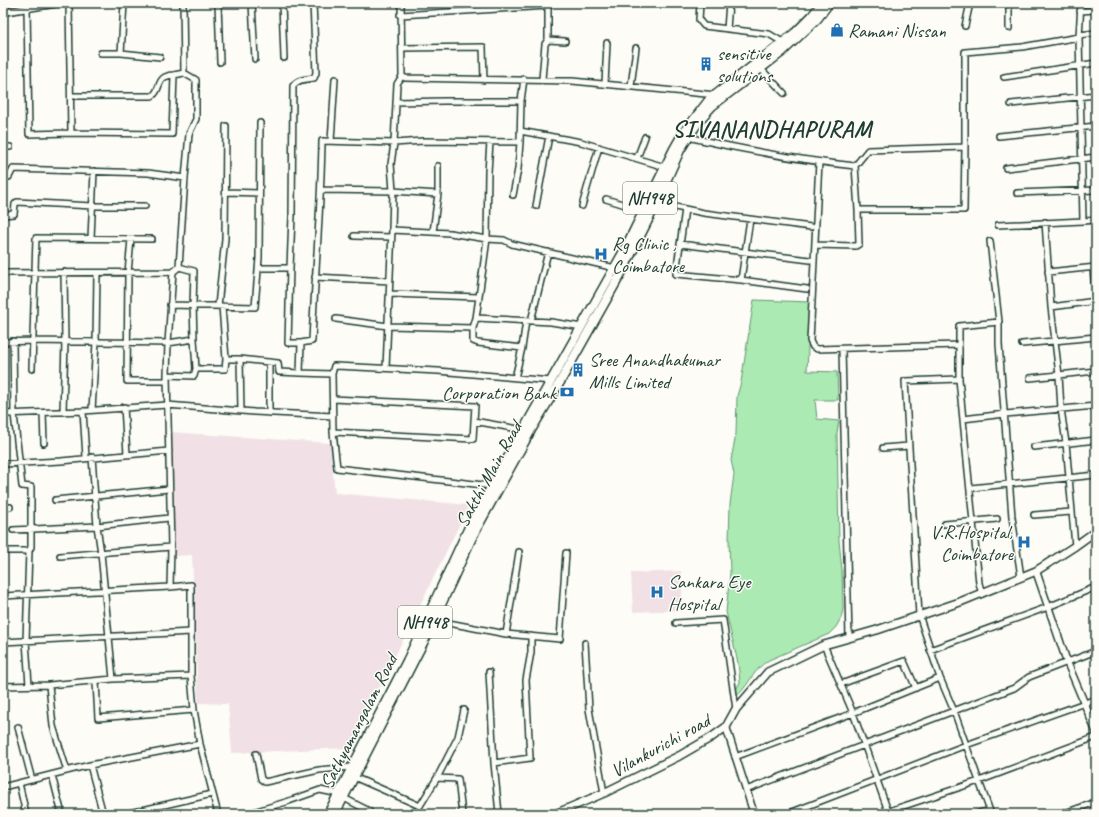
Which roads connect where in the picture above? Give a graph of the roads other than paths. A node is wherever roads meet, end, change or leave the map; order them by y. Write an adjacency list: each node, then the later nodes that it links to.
1 (59, 3): 19 (street)
2 (69, 3): 57 (street)
3 (124, 3): 36 (street)
4 (183, 3): 44 (street)
5 (218, 3): 40 (street)
6 (252, 3): 39 (street)
7 (282, 3): 38 (street)
8 (313, 3): 134 (street)
9 (400, 3): 23 (street)
10 (700, 3): 26 (street)
11 (729, 3): 26 (street)
12 (822, 3): 31 (highway, Sathyamangalam Road / NH948)
13 (829, 3): 43 (highway, Sakthi Main Road / NH948)
14 (970, 3): 24 (street)
15 (1009, 3): 25 (street)
16 (1081, 3): 21 (street)
17 (548, 4): 18 (street); 29 (street)
18 (510, 6): 23 (street)
19 (27, 8): 22 (street); 67 (street)
20 (1096, 10): 21 (street)
21 (1080, 11): 28 (street)
22 (3, 12)
23 (400, 15): 33 (street)
24 (965, 26)
25 (1009, 28)
26 (727, 29): 31 (street)
27 (1096, 33): 28 (street)
28 (1079, 36): 42 (street); 79 (street)
29 (548, 40): 30 (street); 50 (street)
30 (565, 40)
31 (784, 43): 55 (highway, Sathyamangalam Road / NH948)
32 (607, 44): 52 (street)
33 (402, 48): 46 (street); 51 (street)
34 (636, 48): 53 (street)
35 (101, 53): 36 (street)
36 (122, 53): 37 (street)
37 (160, 57)
38 (284, 58)
39 (255, 59)
40 (220, 62)
41 (1096, 63): 42 (street)
42 (1080, 65): 47 (street); 58 (street)
43 (761, 69): 54 (street); 71 (highway, Sakthi Main Road / NH948)
44 (184, 73): 45 (street); 90 (street)
45 (174, 75): 57 (street); 67 (street)
46 (402, 76): 51 (street); 59 (street)
47 (1004, 76)
48 (335, 79): 72 (street)
49 (524, 79): 50 (street); 51 (street); 60 (street)
50 (542, 79): 52 (street)
51 (484, 80)
52 (605, 84): 53 (street)
53 (631, 86): 55 (street)
54 (784, 93)
55 (716, 95): 86 (highway, Sathyamangalam Road / NH948)
56 (1096, 95): 58 (street)
57 (71, 96): 67 (street)
58 (1079, 96): 61 (street); 65 (street)
59 (396, 102): 60 (street); 75 (street)
60 (521, 102): 66 (street)
61 (1011, 104)
62 (260, 123): 96 (street)
63 (226, 126): 95 (street)
64 (1096, 126): 65 (street)
65 (1080, 127): 69 (street); 82 (street)
66 (520, 131): 68 (street); 74 (street)
67 (71, 133)
68 (550, 136): 78 (street); 104 (street)
69 (999, 136)
70 (645, 137): 81 (street)
71 (688, 137): 83 (street); 101 (highway, Sakthi Main Road / NH948)
72 (331, 141): 75 (street); 91 (street)
73 (490, 142): 74 (street); 75 (street); 123 (street)
74 (520, 142): 99 (street)
75 (394, 143): 94 (street)
76 (3, 147): 77 (street)
77 (10, 147)
78 (599, 147): 81 (street); 105 (street)
79 (965, 147): 85 (street); 107 (street)
80 (1096, 157): 82 (street)
81 (637, 158): 86 (street)
82 (1081, 158): 87 (street); 92 (street)
83 (819, 162): 85 (street); 126 (street)
84 (438, 166): 98 (street)
85 (855, 166): 107 (street)
86 (665, 167): 108 (highway, Sathyamangalam Road / NH948)
87 (1006, 168)
88 (94, 171): 89 (street); 90 (street); 102 (street)
89 (3, 177)
90 (184, 178): 131 (street)
91 (322, 190): 94 (street); 143 (street)
92 (1082, 190): 93 (street); 97 (street); 111 (street)
93 (1096, 190)
94 (393, 191): 98 (street); 116 (street)
95 (226, 192): 96 (street); 152 (street)
96 (259, 193): 133 (street)
97 (1017, 193)
98 (438, 194): 117 (street)
99 (513, 195)
100 (606, 199): 108 (street)
101 (656, 203): 106 (street); 130 (highway, Sakthi Main Road / NH948)
102 (92, 206): 103 (street); 109 (street); 120 (street)
103 (145, 206)
104 (536, 206)
105 (582, 206)
106 (685, 209): 110 (street); 125 (street)
107 (858, 210): 126 (street)
108 (645, 211): 130 (highway, Sathyamangalam Road / NH948)
109 (3, 215)
110 (750, 219): 115 (street); 128 (street)
111 (1083, 220): 112 (street); 113 (street)
112 (1096, 220)
113 (1045, 222): 114 (street); 138 (street)
114 (998, 225)
115 (810, 227)
116 (392, 230): 117 (street); 119 (street)
117 (433, 232): 123 (street)
118 (354, 236): 119 (street)
119 (391, 237): 145 (street)
120 (91, 238): 121 (street); 140 (street)
121 (131, 239): 122 (street); 142 (street)
122 (152, 239)
123 (487, 239): 127 (street); 148 (street)
124 (990, 242): 157 (street)
125 (680, 244): 128 (street); 144 (street)
126 (815, 245): 175 (street)
127 (548, 252): 135 (street); 156 (street)
128 (745, 252): 129 (street); 144 (street)
129 (810, 260)
130 (623, 261): 135 (highway, Sathyamangalam Road / NH948); 259 (highway, Sakthi Main Road / NH948)
131 (180, 267): 137 (street); 151 (street)
132 (1095, 267): 138 (street); 149 (street)
133 (258, 268): 134 (street); 152 (street)
134 (290, 268): 171 (street)
135 (615, 268): 159 (highway, Sathyamangalam Road / NH948)
136 (64, 272): 140 (street); 141 (street); 166 (street)
137 (173, 272): 142 (street); 150 (street)
138 (1048, 272): 153 (street)
139 (3, 273): 140 (street)
140 (34, 273): 164 (street)
141 (97, 273): 142 (street); 167 (street)
142 (128, 273): 169 (street)
143 (315, 277): 145 (street); 171 (street)
144 (741, 280): 146 (street)
145 (390, 281): 147 (street)
146 (807, 289)
147 (390, 294): 148 (street); 158 (street)
148 (479, 297): 154 (street)
149 (1096, 302): 153 (street)
150 (170, 305): 151 (street); 170 (street)
151 (193, 305): 152 (street); 162 (street)
152 (220, 306): 176 (street)
153 (1051, 307): 168 (street)
154 (476, 318): 156 (street); 160 (street)
155 (336, 319): 158 (street)
156 (529, 321): 159 (street); 174 (street)
157 (999, 322): 173 (street); 204 (street)
158 (388, 326): 160 (street); 179 (street)
159 (582, 327): 190 (highway, Sathyamangalam Road / NH948)
160 (473, 328): 174 (street)
161 (1096, 337): 168 (street)
162 (194, 339): 170 (street); 181 (street)
163 (13, 341): 164 (street); 165 (street); 203 (street)
164 (33, 341): 166 (street); 180 (street)
165 (3, 342)
166 (65, 342): 167 (street); 200 (street)
167 (96, 342): 169 (street); 196 (street)
168 (1055, 342): 172 (street); 185 (street)
169 (128, 343): 170 (street); 186 (street)
170 (168, 343): 186 (street)
171 (301, 343): 183 (street)
172 (1022, 344)
173 (959, 345): 175 (street); 188 (street)
174 (522, 348): 187 (street)
175 (842, 349): 265 (street)
176 (226, 359): 177 (street); 181 (street)
177 (240, 359): 178 (street); 198 (street)
178 (269, 362): 183 (street); 201 (street)
179 (386, 368): 184 (street); 187 (street)
180 (32, 369)
181 (196, 370): 186 (street)
182 (1096, 371): 185 (street)
183 (300, 373): 184 (street)
184 (332, 374): 191 (street)
185 (1059, 375): 189 (street); 195 (street)
186 (167, 378): 192 (street)
187 (515, 378): 190 (street)
188 (959, 378): 206 (street); 213 (street)
189 (1030, 378)
190 (551, 381): 208 (highway, Sathyamangalam Road / NH948)
191 (333, 400): 205 (street); 207 (street)
192 (167, 405): 194 (street); 198 (street); 216 (street)
193 (1096, 406): 195 (street)
194 (124, 407): 196 (street); 217 (street)
195 (1061, 409): 204 (street); 212 (street)
196 (92, 410): 197 (street)
197 (83, 411): 200 (street); 218 (street)
198 (241, 411): 201 (street)
199 (43, 412): 200 (street); 203 (street); 211 (street)
200 (63, 412)
201 (269, 413): 205 (street)
202 (3, 414): 203 (street)
203 (14, 414): 220 (street)
204 (1005, 414): 206 (street); 223 (street)
205 (333, 416): 209 (street)
206 (963, 419): 225 (street)
207 (474, 421): 208 (street); 209 (street)
208 (524, 430): 224 (highway, Sathyamangalam Road / NH948)
209 (333, 432): 224 (street)
210 (1096, 440): 212 (street)
211 (44, 443)
212 (1066, 443): 214 (street); 222 (street)
213 (909, 446): 215 (street); 258 (street)
214 (1034, 447)
215 (883, 448)
216 (169, 451): 217 (street); 226 (street)
217 (127, 454): 218 (street)
218 (89, 457): 220 (street); 227 (street)
219 (3, 464): 220 (street)
220 (20, 464): 239 (street)
221 (1096, 475): 222 (street)
222 (1069, 477): 223 (street); 231 (street)
223 (1011, 485): 225 (street); 250 (street)
224 (492, 486): 301 (highway, Sathyamangalam Road / NH948)
225 (971, 488): 235 (street)
226 (169, 489): 227 (street); 233 (street)
227 (96, 497): 228 (street); 237 (street)
228 (55, 500)
229 (10, 507): 230 (street)
230 (3, 508)
231 (1071, 512): 232 (street); 241 (street)
232 (1034, 515)
233 (170, 518): 237 (street); 242 (street)
234 (997, 519): 235 (street)
235 (974, 521): 236 (street); 254 (street)
236 (945, 524)
237 (97, 526): 239 (street); 246 (street)
238 (13, 530): 239 (street)
239 (31, 530): 244 (street)
240 (1096, 531): 241 (main road, Vilankurichi road)
241 (1075, 546): 249 (main road, Vilankurichi road)
242 (171, 547): 246 (street); 251 (street)
243 (3, 551): 244 (street)
244 (29, 551): 255 (street)
245 (519, 552): 262 (street)
246 (101, 553): 248 (street); 253 (street)
247 (566, 553): 263 (street)
248 (60, 556)
249 (1036, 571): 250 (main road, Vilankurichi road); 257 (street)
250 (1021, 576): 254 (main road, Vilankurichi road)
251 (170, 587): 253 (street); 261 (street)
252 (1096, 587): 257 (street)
253 (105, 590): 255 (street); 264 (street)
254 (982, 594): 258 (main road, Vilankurichi road)
255 (28, 595): 256 (street); 266 (street)
256 (3, 596)
257 (1048, 607): 270 (street); 272 (street)
258 (919, 615): 265 (main road, Vilankurichi road); 270 (street)
259 (433, 620): 262 (street); 304 (highway, Sakthi Main Road / NH948)
260 (676, 623): 285 (street)
261 (191, 632): 264 (street); 274 (street)
262 (506, 634): 263 (street)
263 (531, 636): 299 (street)
264 (109, 637): 266 (street); 276 (street)
265 (849, 638): 269 (main road, Vilankurichi road)
266 (26, 641): 267 (street); 278 (street)
267 (3, 642)
268 (585, 643): 312 (street)
269 (824, 645): 279 (street); 285 (main road, Vilankurichi road)
270 (930, 650): 275 (street)
271 (1096, 651): 272 (street)
272 (1067, 662): 284 (street); 288 (street)
273 (489, 672): 299 (street)
274 (191, 676): 276 (street); 286 (street)
275 (940, 678): 282 (street); 288 (street)
276 (113, 679): 277 (street)
277 (96, 682): 280 (street); 286 (street)
278 (29, 684): 280 (street); 281 (street)
279 (841, 684): 282 (street); 289 (street)
280 (49, 685): 302 (street)
281 (3, 686)
282 (916, 688): 289 (street)
283 (1096, 700): 284 (street)
284 (1085, 703): 292 (street); 296 (street)
285 (736, 709): 291 (main road, Vilankurichi road)
286 (194, 710): 294 (street)
287 (464, 710): 305 (street)
288 (954, 711): 295 (street); 296 (street)
289 (853, 713): 295 (street); 298 (street)
290 (18, 726): 307 (street)
291 (726, 727): 298 (street); 312 (main road, Vilankurichi road)
292 (1096, 731)
293 (1096, 737): 308 (street)
294 (200, 744): 300 (street); 313 (street)
295 (865, 745): 306 (street); 311 (street)
296 (966, 745): 306 (street); 308 (street)
297 (256, 754): 301 (street)
298 (735, 758): 311 (street)
299 (494, 762): 330 (street)
300 (90, 765): 302 (street); 322 (street)
301 (351, 767): 314 (highway, Sathyamangalam Road / NH948)
302 (67, 771): 303 (street)
303 (52, 775): 307 (street); 321 (street)
304 (354, 777): 314 (highway, Sakthi Main Road / NH948); 316 (street)
305 (437, 778): 316 (street); 329 (street)
306 (876, 779): 318 (street); 333 (street)
307 (32, 780): 309 (street)
308 (979, 781): 318 (street); 319 (street)
309 (19, 783): 310 (street); 320 (street)
310 (3, 787)
311 (746, 790): 332 (street)
312 (604, 793): 331 (main road, Vilankurichi road)
313 (212, 794): 323 (street); 324 (street)
314 (341, 796): 317 (street); 325 (street); 326 (highway, Sathyamangalam Road / NH948); 327 (highway, Sakthi Main Road / NH948)
315 (1096, 802): 336 (street)
316 (420, 806): 328 (street)
317 (369, 811)
318 (888, 811): 334 (street)
319 (990, 812): 335 (street)
320 (26, 814)
321 (62, 814)
322 (103, 814)
323 (125, 814)
324 (218, 814)
325 (247, 814)
326 (328, 814)
327 (335, 814)
328 (415, 814)
329 (462, 814)
330 (499, 814)
331 (555, 814)
332 (754, 814)
333 (787, 814)
334 (880, 814)
335 (976, 814)
336 (1062, 814)

